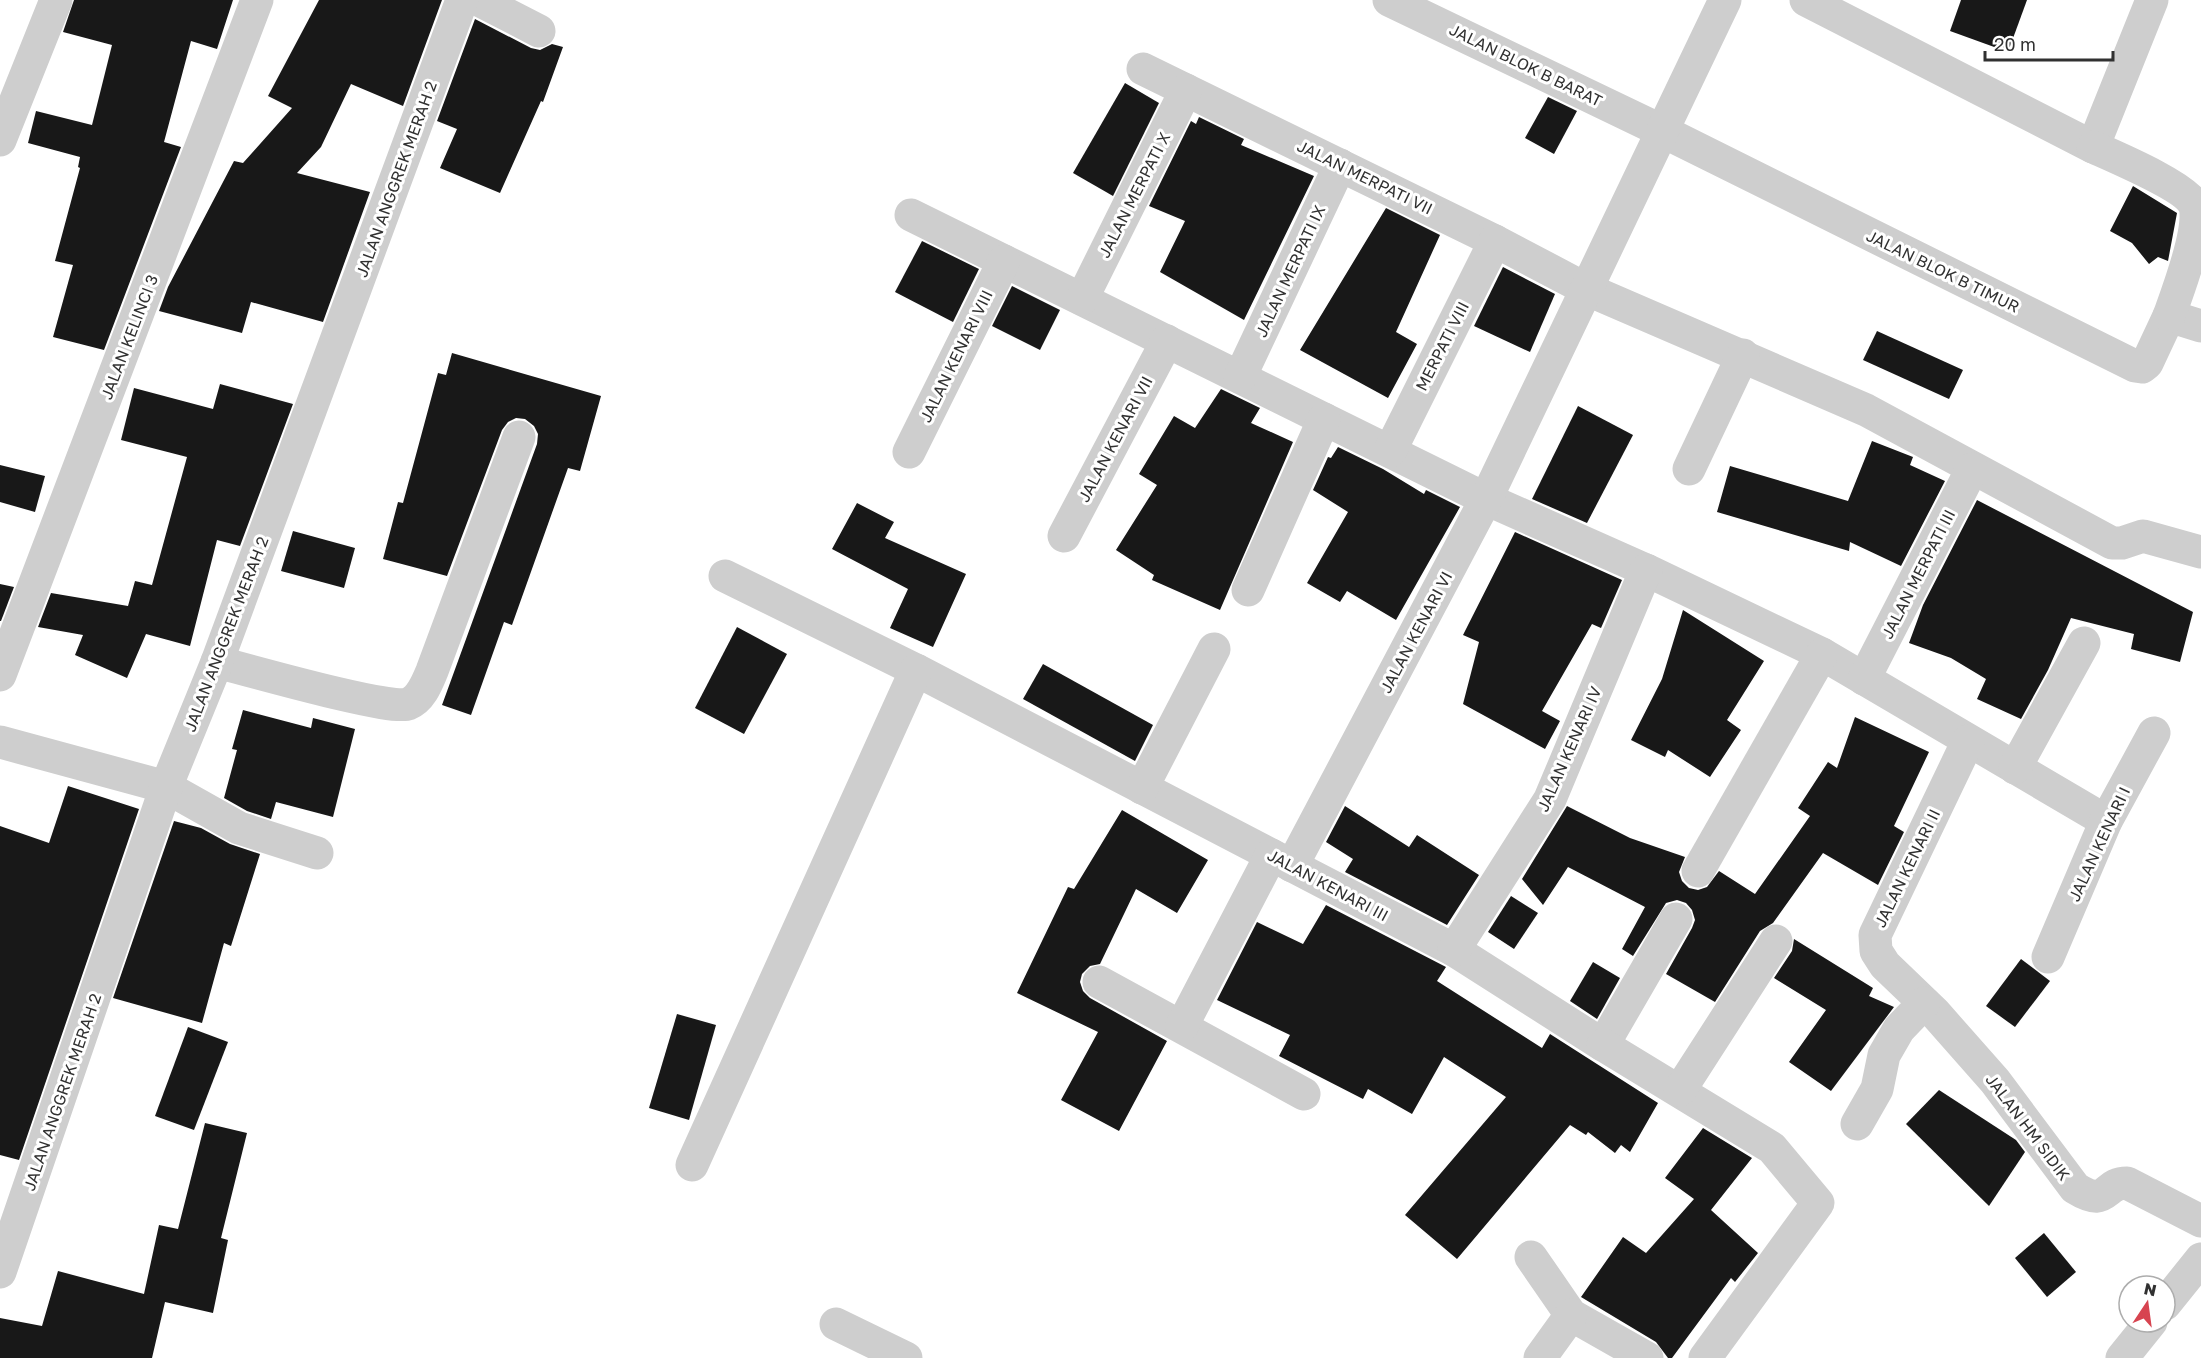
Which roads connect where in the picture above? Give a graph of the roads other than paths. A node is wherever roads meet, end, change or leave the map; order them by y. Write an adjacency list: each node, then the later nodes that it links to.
1 (56, 0): 13 (street)
2 (257, 0): 43 (street, JALAN KELINCI 3)
3 (462, 0): 41 (street, JALAN ANGGREK MERAH 2)
4 (479, 0): 9 (street)
5 (1389, 0): 12 (street, JALAN BLOK B BARAT)
6 (1725, 0): 12 (street, JALAN KENARI VI)
7 (1806, 0): 14 (street)
8 (2152, 0): 14 (street)
9 (539, 31)
10 (1143, 69): 11 (street, JALAN MERPATI VII)
11 (1186, 90): 15 (street, JALAN MERPATI VII); 20 (street, JALAN MERPATI X)
12 (1662, 131): 19 (street, JALAN KENARI VI); 21 (street, JALAN BLOK B TIMUR)
13 (0, 140)
14 (2093, 147): 21 (street)
15 (1340, 165): 17 (street, JALAN MERPATI VII); 25 (street, JALAN MERPATI IX)
16 (911, 215): 18 (street)
17 (1495, 241): 19 (street, JALAN MERPATI VII); 28 (street, MERPATI VIII)
18 (1004, 261): 20 (street); 29 (street, JALAN KENARI VIII)
19 (1586, 289): 24 (street, JALAN MERPATI VII); 32 (street, JALAN KENARI VI)
20 (1082, 299): 23 (street)
21 (2169, 316): 22 (street)
22 (2201, 326)
23 (1167, 342): 25 (street); 33 (street, JALAN KENARI VII)
24 (1743, 355): 30 (street); 31 (street, JALAN MERPATI VII)
25 (1240, 377): 26 (street)
26 (1324, 419): 28 (street); 37 (street)
27 (519, 437): 41 (street)
28 (1390, 451): 32 (street)
29 (909, 452)
30 (1689, 469)
31 (1972, 469): 34 (street, JALAN MERPATI VII); 44 (street, JALAN MERPATI III)
32 (1486, 499): 35 (street); 53 (street, JALAN KENARI VI)
33 (1064, 536)
34 (2201, 552)
35 (1646, 570): 40 (street); 57 (street, JALAN KENARI IV)
36 (725, 576): 42 (street, JALAN KENARI III)
37 (1248, 590)
38 (2084, 643): 48 (street)
39 (1214, 649): 50 (street)
40 (1822, 654): 44 (street); 54 (street)
41 (217, 662): 49 (street, JALAN ANGGREK MERAH 2)
42 (916, 670): 50 (street, JALAN KENARI III); 66 (street)
43 (0, 675)
44 (1864, 679): 46 (street)
45 (2154, 733): 51 (street, JALAN KENARI I)
46 (1968, 741): 48 (street); 60 (street, JALAN KENARI II)
47 (0, 742): 49 (street)
48 (2015, 768): 51 (street)
49 (166, 787): 52 (street); 70 (street, JALAN ANGGREK MERAH 2)
50 (1142, 788): 53 (street, JALAN KENARI III)
51 (2106, 821): 58 (street, JALAN KENARI I)
52 (317, 853)
53 (1281, 860): 57 (street, JALAN KENARI III); 61 (street, JALAN KENARI VI)
54 (1698, 871)
55 (1676, 919): 62 (street)
56 (1776, 941): 63 (street)
57 (1454, 950): 62 (street, JALAN KENARI III)
58 (2048, 957)
59 (1099, 982): 61 (street)
60 (1929, 1008): 65 (street); 67 (street, JALAN HM SIDIK)
61 (1182, 1026): 64 (street)
62 (1603, 1046): 63 (street, JALAN KENARI III)
63 (1680, 1090): 78 (street, JALAN KENARI III)
64 (1304, 1094)
65 (1857, 1124)
66 (692, 1165)
67 (2201, 1221)
68 (1531, 1257): 72 (street)
69 (2201, 1259): 71 (street)
70 (0, 1272)
71 (2177, 1289)
72 (1571, 1315): 76 (street); 77 (street)
73 (836, 1324): 75 (street)
74 (2141, 1334): 79 (street)
75 (906, 1358)
76 (1540, 1358)
77 (1647, 1358)
78 (1705, 1358)
79 (2122, 1358)

